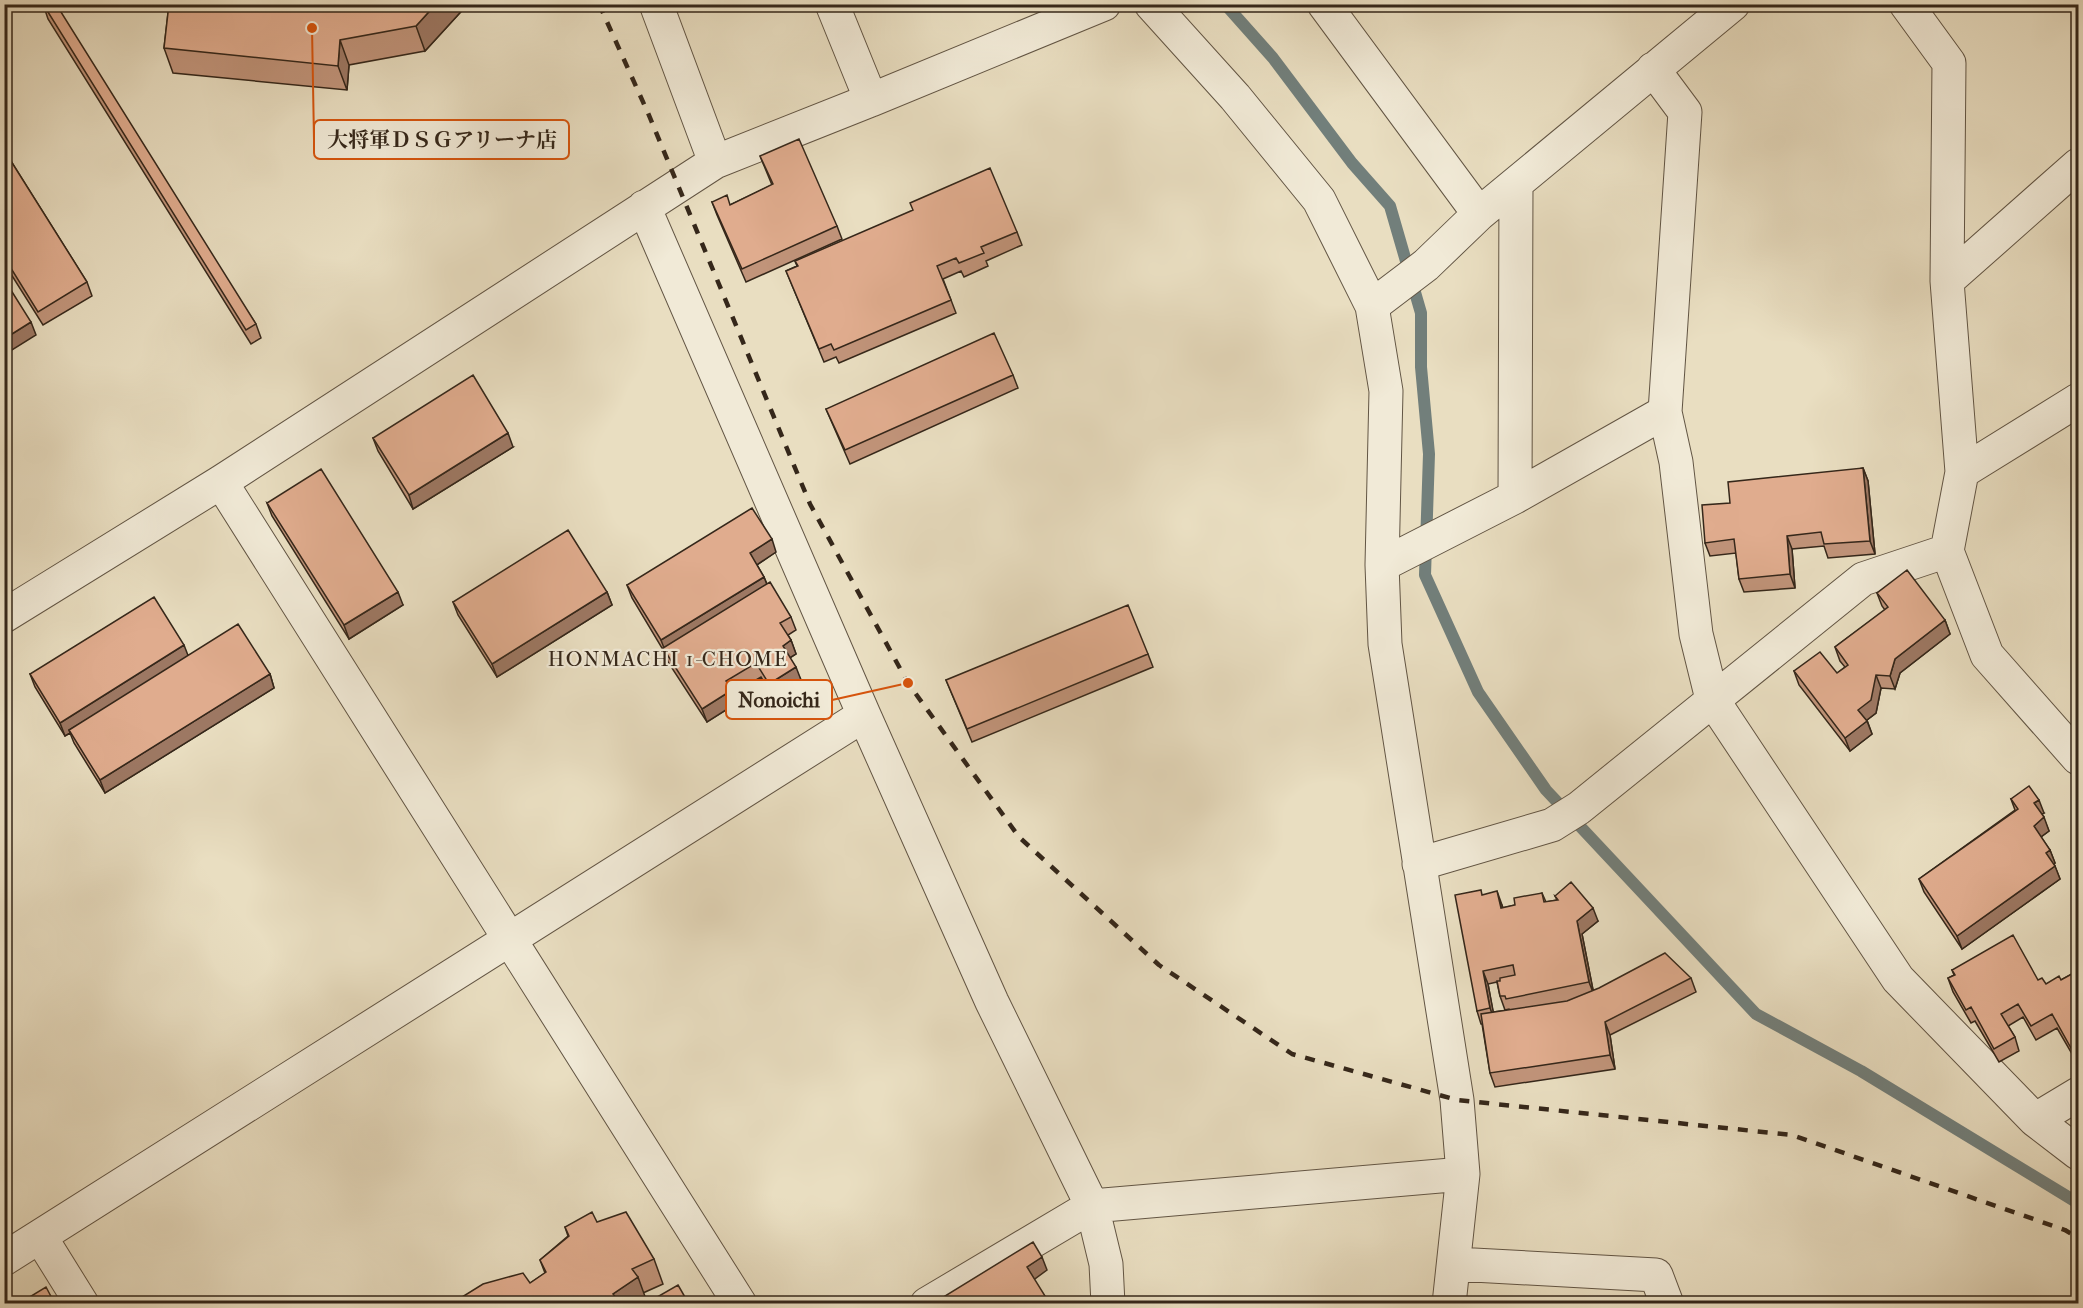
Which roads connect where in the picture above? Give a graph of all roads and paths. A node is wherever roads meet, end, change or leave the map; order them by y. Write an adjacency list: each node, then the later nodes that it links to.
1 (656, 4): 10 (street)
2 (832, 4): 9 (street)
3 (1104, 4): 9 (street)
4 (1151, 4): 16 (street)
5 (1324, 4): 14 (street)
6 (1733, 4): 8 (street)
7 (1906, 4): 15 (street)
8 (1653, 69): 12 (street); 18 (street)
9 (871, 100): 10 (street)
10 (715, 162): 13 (street)
11 (2079, 165): 15 (street)
12 (1516, 185): 14 (street); 21 (street)
13 (644, 207): 20 (street); 26 (street)
14 (1479, 214): 16 (street)
15 (1947, 281): 19 (street)
16 (1384, 297): 23 (street)
17 (2079, 400): 19 (street)
18 (1665, 412): 21 (street); 25 (street)
19 (1962, 472): 22 (street)
20 (221, 482): 24 (street); 29 (street)
21 (1515, 497): 23 (street)
22 (1947, 551): 25 (street); 27 (street)
23 (1391, 561): 28 (street)
24 (4, 616)
25 (1712, 699): 28 (street); 31 (street)
26 (864, 716): 29 (street); 34 (street)
27 (2079, 758)
28 (1419, 864): 33 (street)
29 (509, 938): 35 (street); 39 (street)
30 (2079, 1094): 31 (street)
31 (2035, 1120): 32 (street)
32 (2079, 1153)
33 (1463, 1174): 34 (street); 37 (street)
34 (1092, 1206): 40 (street); 41 (street)
35 (40, 1238): 36 (street); 38 (street)
36 (4, 1259)
37 (1455, 1264): 42 (street); 43 (street)
38 (82, 1304)
39 (740, 1304)
40 (927, 1304)
41 (1108, 1304)
42 (1449, 1304)
43 (1667, 1304)

